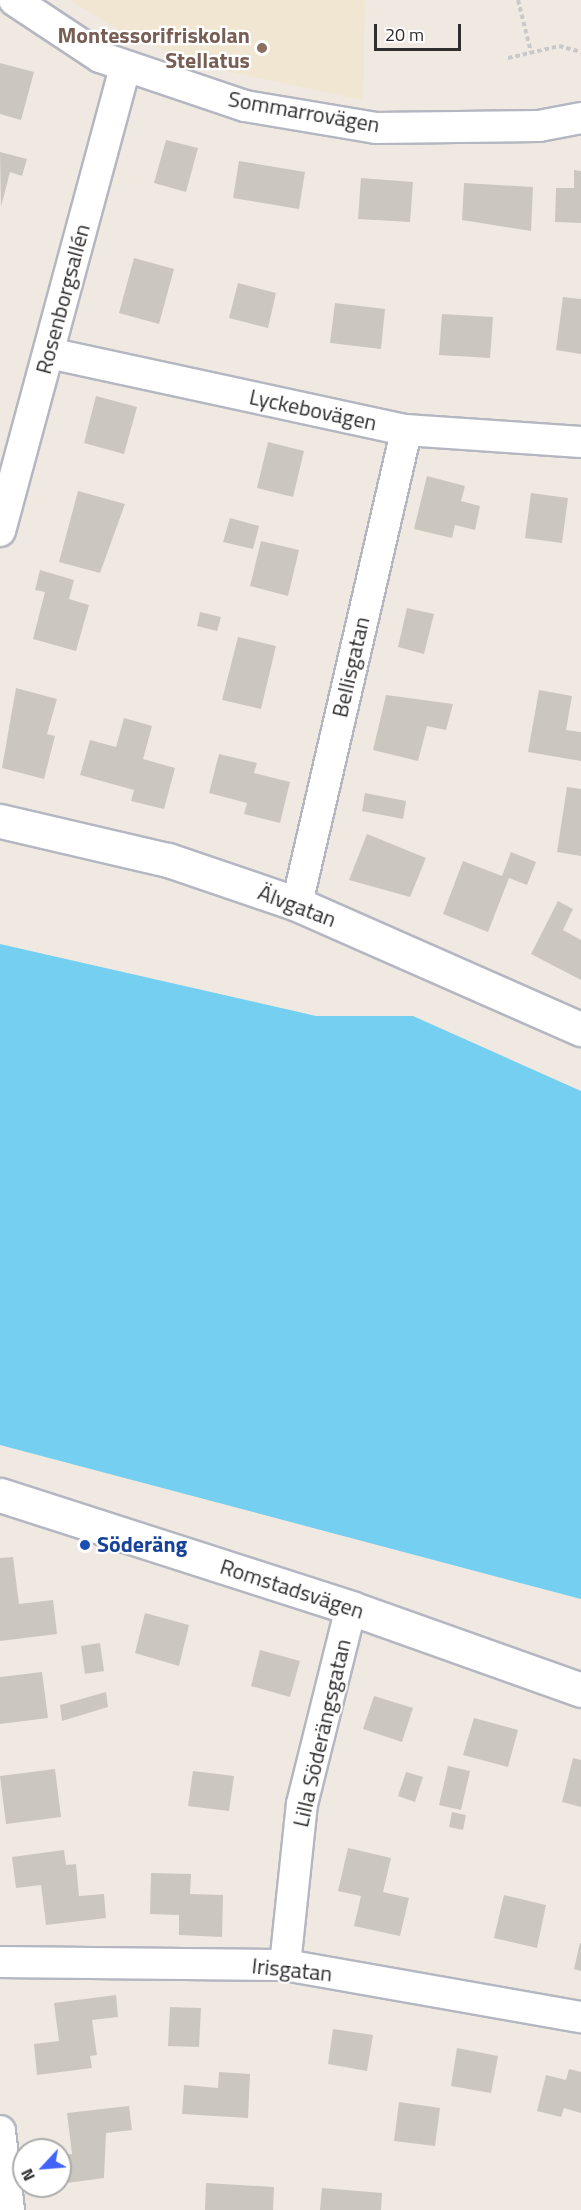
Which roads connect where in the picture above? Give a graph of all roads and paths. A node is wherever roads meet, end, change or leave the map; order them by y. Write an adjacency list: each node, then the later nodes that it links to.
1 (14, 0): 6 (street, Sommarrovägen)
2 (518, 0): 3 (path)
3 (531, 52): 4 (path); 5 (path)
4 (581, 52)
5 (508, 58)
6 (124, 67): 7 (street, Sommarrovägen); 8 (street, Rosenborgsallén)
7 (581, 118)
8 (49, 353): 9 (street, Lyckebovägen); 11 (street, Rosenborgsallén)
9 (406, 429): 10 (street, Lyckebovägen); 13 (street, Bellisgatan)
10 (581, 442)
11 (0, 531)
12 (0, 821): 13 (street, Älvgatan)
13 (297, 904): 14 (street, Älvgatan)
14 (581, 1029)
15 (0, 1496): 16 (street, Romstadsvägen)
16 (351, 1608): 17 (street, Romstadsvägen); 19 (street, Lilla Söderängsgatan)
17 (581, 1690)
18 (0, 1962): 19 (street, Irisgatan)
19 (285, 1965): 20 (street, Irisgatan)
20 (581, 2017)
21 (0, 2131): 22 (street)
22 (0, 2137): 23 (street)
23 (9, 2210)

